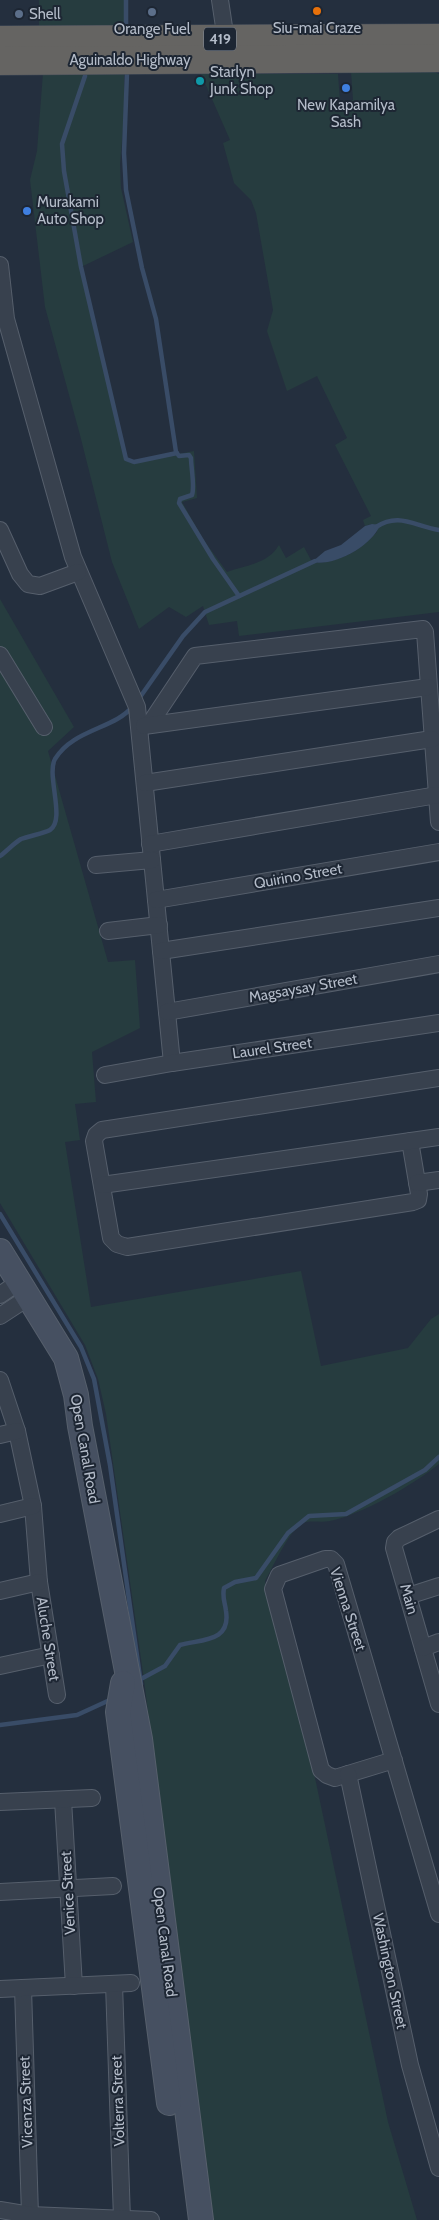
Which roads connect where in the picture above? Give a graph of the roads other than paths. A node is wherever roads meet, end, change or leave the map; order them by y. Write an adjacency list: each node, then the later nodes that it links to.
1 (220, 0): 4 (street)
2 (439, 38): 4 (highway, Aguinaldo Highway / 419)
3 (0, 40): 4 (highway, Aguinaldo Highway / 419)
4 (227, 49): 5 (highway, Aguinaldo Highway / 419); 6 (highway, Aguinaldo Highway / 419)
5 (439, 58)
6 (0, 61)
7 (0, 265): 8 (street)
8 (3, 320): 10 (street)
9 (0, 530): 10 (street)
10 (78, 572): 13 (street)
11 (0, 655): 14 (street)
12 (428, 687): 13 (street); 13 (street); 15 (street)
13 (144, 726): 16 (street)
14 (44, 727)
15 (432, 739): 16 (street); 17 (street)
16 (144, 783): 19 (street)
17 (437, 795): 18 (street); 19 (street)
18 (439, 822)
19 (151, 852): 21 (street); 22 (street)
20 (439, 852): 22 (street, Quirino Street)
21 (96, 865)
22 (156, 900): 24 (street)
23 (439, 908): 26 (street)
24 (159, 925): 25 (street); 26 (street)
25 (108, 932)
26 (161, 951): 28 (street)
27 (439, 964): 28 (street, Magsaysay Street)
28 (167, 1012): 30 (street)
29 (439, 1023): 30 (street, Laurel Street)
30 (172, 1063): 31 (street, Laurel Street)
31 (105, 1075)
32 (439, 1078): 37 (street)
33 (439, 1137): 34 (street)
34 (410, 1141): 36 (street); 37 (street)
35 (439, 1180): 36 (street)
36 (418, 1183): 37 (street)
37 (102, 1184)
38 (0, 1251): 39 (main road, Open Canal Road)
39 (16, 1291): 40 (street); 54 (main road, Open Canal Road)
40 (0, 1316)
41 (0, 1380): 42 (street, Aluche Street)
42 (17, 1431): 43 (street); 44 (street, Aluche Street)
43 (0, 1435)
44 (33, 1506): 45 (street); 47 (street, Aluche Street)
45 (0, 1514)
46 (439, 1519): 50 (street, Main)
47 (39, 1582): 49 (street); 53 (street, Aluche Street)
48 (439, 1586): 50 (street)
49 (0, 1591)
50 (408, 1596): 52 (street, Main)
51 (439, 1642): 52 (street)
52 (423, 1648): 57 (street, Main)
53 (50, 1655): 55 (street); 56 (street, Aluche Street)
54 (126, 1664): 77 (main road, Open Canal Road); 78 (main road, Open Canal Road)
55 (0, 1666)
56 (57, 1696)
57 (438, 1701)
58 (394, 1760): 59 (street); 59 (street, Vienna Street); 66 (street, Vienna Street)
59 (348, 1774): 72 (street, Washington Street)
60 (92, 1798): 61 (street)
61 (63, 1800): 62 (street); 64 (street, Venice Street)
62 (0, 1802)
63 (113, 1886): 64 (street)
64 (68, 1888): 65 (street); 69 (street, Venice Street)
65 (0, 1892)
66 (439, 1914)
67 (131, 1983): 68 (street)
68 (114, 1984): 69 (street); 75 (street, Volterra Street)
69 (74, 1986): 70 (street)
70 (23, 1988): 71 (street); 74 (street, Vicenza Street)
71 (0, 1989)
72 (439, 2168)
73 (0, 2210): 74 (street)
74 (30, 2215): 75 (street)
75 (122, 2219): 76 (street)
76 (151, 2220)
77 (184, 2220)
78 (201, 2220)

